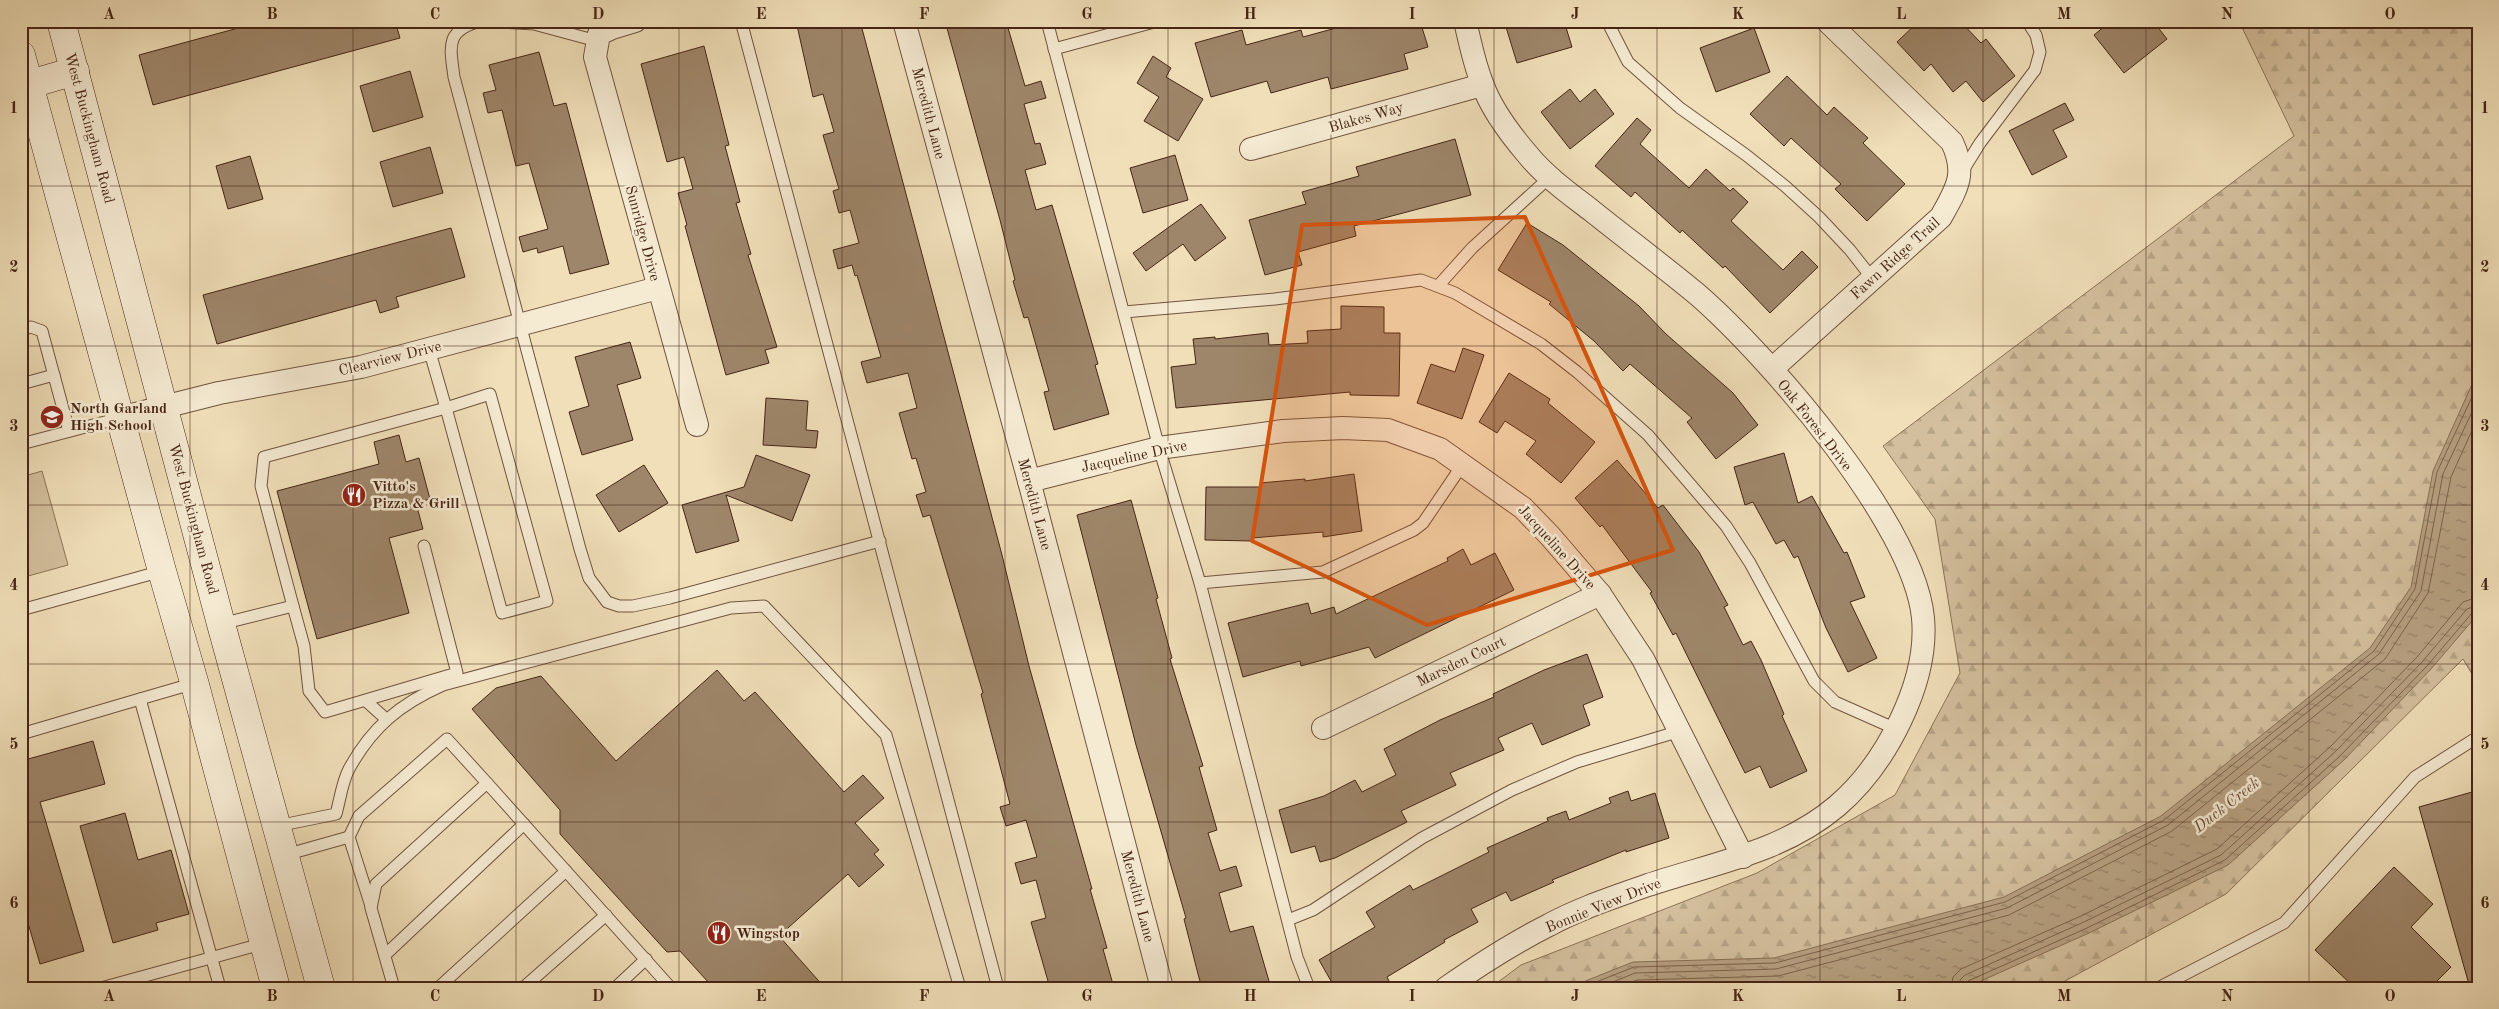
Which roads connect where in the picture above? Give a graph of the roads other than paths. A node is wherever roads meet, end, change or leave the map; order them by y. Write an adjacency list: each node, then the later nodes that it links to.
1 (482, 21): 12 (lane); 25 (lane)
2 (635, 21): 12 (street)
3 (741, 21): 40 (lane)
4 (904, 21): 39 (street, Meredith Lane)
5 (1047, 21): 13 (lane)
6 (1158, 21): 13 (lane)
7 (1465, 21): 16 (street, Oak Forest Drive)
8 (1607, 21): 21 (lane)
9 (1827, 21): 19 (street)
10 (2028, 21): 19 (lane)
11 (62, 22): 15 (main road, West Buckingham Road)
12 (597, 41): 23 (street, Sunridge Drive)
13 (1054, 49): 24 (lane)
14 (21, 55): 17 (main road)
15 (74, 71): 17 (main road); 31 (main road, West Buckingham Road)
16 (1482, 85): 18 (street, Blakes Way); 20 (street, Oak Forest Drive)
17 (26, 86): 33 (main road)
18 (1251, 149)
19 (1961, 173): 21 (street, Fawn Ridge Trail)
20 (1550, 177): 22 (lane); 28 (street, Oak Forest Drive)
21 (1872, 278): 28 (street, Fawn Ridge Trail)
22 (1438, 286): 24 (lane); 53 (lane)
23 (658, 288): 25 (street, Clearview Drive); 34 (street, Sunridge Drive)
24 (1124, 312): 37 (lane)
25 (519, 324): 27 (street, Clearview Drive); 40 (lane)
26 (21, 330): 29 (lane)
27 (430, 348): 31 (street, Clearview Drive); 32 (lane)
28 (1772, 369): 53 (street, Oak Forest Drive)
29 (54, 375): 30 (lane); 35 (lane)
30 (21, 384)
31 (164, 407): 33 (street, Clearview Drive); 47 (main road, West Buckingham Road)
32 (446, 408): 32 (lane); 45 (lane)
33 (120, 418): 35 (lane); 42 (main road)
34 (698, 425)
35 (69, 431): 36 (lane)
36 (21, 444)
37 (1159, 448): 38 (street, Jacqueline Drive); 39 (street, Jacqueline Drive); 43 (lane)
38 (1462, 464): 43 (lane); 44 (street, Jacqueline Drive)
39 (1029, 481): 83 (street, Meredith Lane)
40 (880, 541): 82 (lane)
41 (424, 546): 50 (lane)
42 (162, 571): 46 (lane); 48 (main road)
43 (1200, 583): 67 (lane)
44 (1600, 594): 52 (street, Marsden Court); 54 (street, Jacqueline Drive)
45 (293, 606): 47 (lane); 50 (lane)
46 (21, 610)
47 (221, 624): 59 (main road, West Buckingham Road)
48 (195, 683): 49 (lane); 60 (main road)
49 (140, 699): 55 (lane); 70 (lane)
50 (366, 701): 51 (lane)
51 (386, 720): 59 (lane); 81 (lane)
52 (1324, 728)
53 (1896, 729): 63 (street, Oak Forest Drive)
54 (1680, 731): 63 (street, Jacqueline Drive); 67 (lane)
55 (21, 734)
56 (2478, 742): 86 (lane)
57 (487, 783): 58 (lane); 61 (lane); 65 (lane)
58 (524, 824): 64 (lane); 69 (lane)
59 (278, 826): 60 (main road); 62 (main road, West Buckingham Road)
60 (236, 837): 68 (main road)
61 (349, 837): 62 (lane); 65 (lane)
62 (286, 855): 75 (main road, West Buckingham Road)
63 (1743, 857): 85 (street, Bonnie View Drive)
64 (566, 870): 66 (lane); 77 (lane)
65 (371, 908): 69 (lane)
66 (606, 915): 71 (lane); 78 (lane)
67 (1288, 920): 84 (lane)
68 (264, 943): 70 (lane); 74 (main road)
69 (385, 955): 76 (lane)
70 (212, 956): 72 (lane); 73 (lane)
71 (646, 960): 79 (lane); 80 (lane)
72 (101, 988)
73 (220, 988)
74 (276, 988)
75 (321, 988)
76 (394, 988)
77 (438, 988)
78 (523, 988)
79 (615, 988)
80 (672, 988)
81 (960, 988)
82 (998, 988)
83 (1162, 988)
84 (1308, 988)
85 (1446, 988)
86 (2158, 988)

